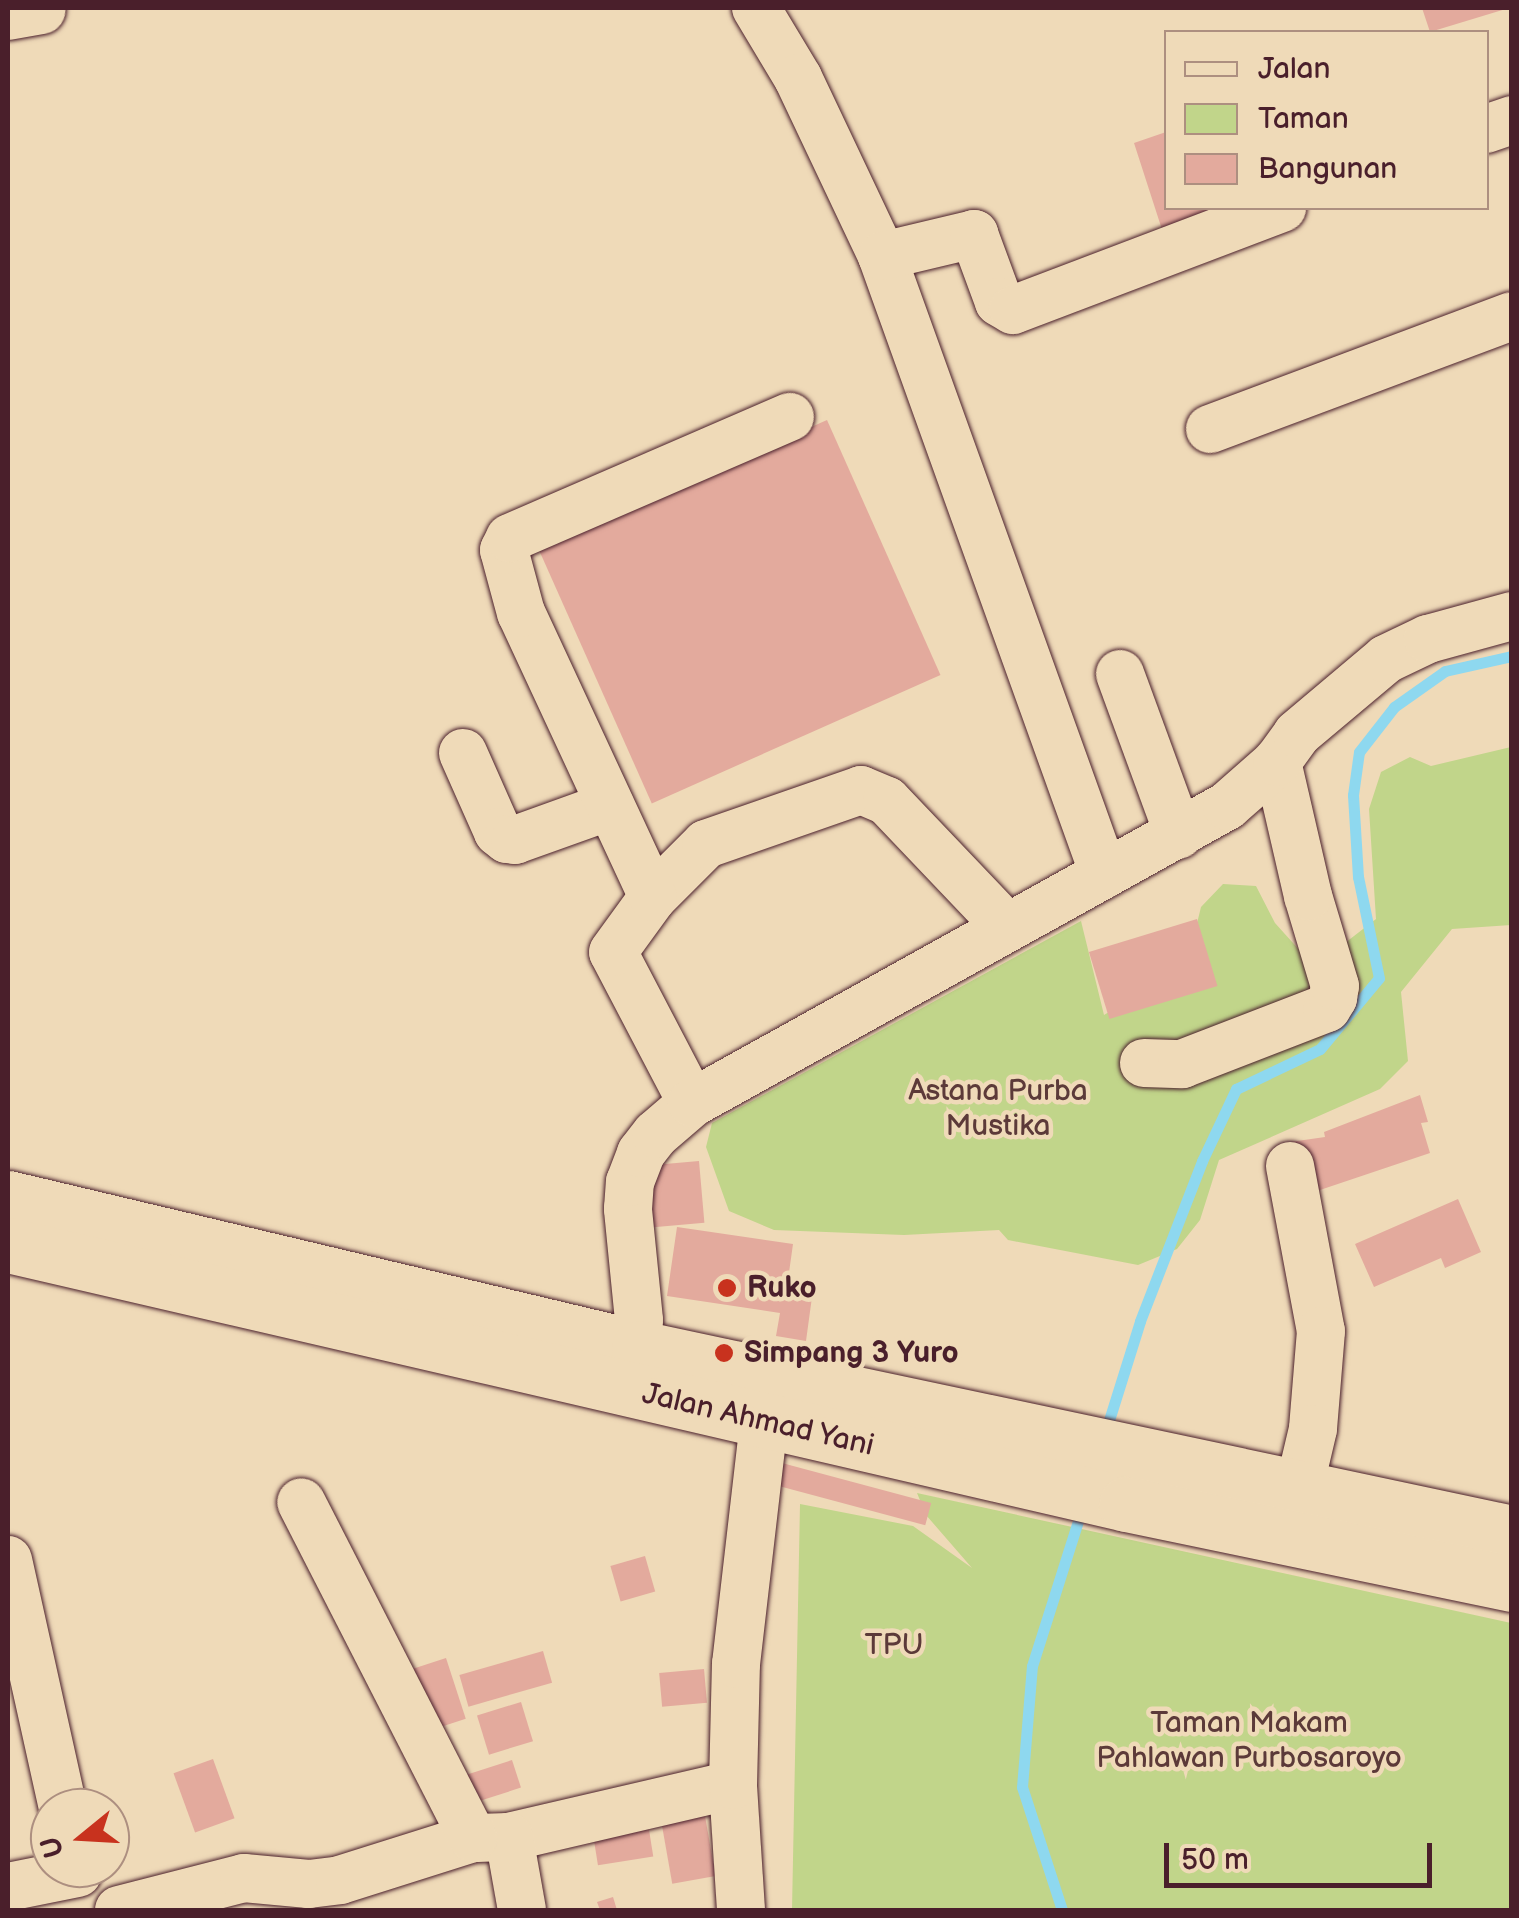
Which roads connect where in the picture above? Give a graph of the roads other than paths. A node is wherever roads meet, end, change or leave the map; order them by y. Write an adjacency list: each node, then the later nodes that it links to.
1 (756, 8): 3 (street)
2 (1277, 210): 3 (street)
3 (882, 256): 13 (street)
4 (1512, 316): 6 (street)
5 (790, 417): 11 (street)
6 (1210, 429)
7 (1512, 616): 10 (street)
8 (1120, 674): 12 (street)
9 (464, 753): 11 (street)
10 (1276, 762): 12 (street); 16 (street)
11 (610, 806): 14 (street)
12 (1180, 835): 13 (street)
13 (1104, 874): 15 (street)
14 (653, 898): 15 (street); 17 (street)
15 (1007, 927): 17 (street)
16 (1144, 1063)
17 (692, 1103): 21 (street)
18 (1290, 1166): 24 (street)
19 (8, 1198): 21 (main road, Jalan Ahmad Yani)
20 (8, 1245): 21 (main road, Jalan Ahmad Yani)
21 (635, 1369): 22 (main road, Jalan Ahmad Yani); 23 (main road, Jalan Ahmad Yani)
22 (764, 1422): 23 (main road, Jalan Ahmad Yani); 29 (street)
23 (1106, 1472): 24 (main road, Jalan Ahmad Yani); 27 (main road, Jalan Ahmad Yani)
24 (1299, 1488): 26 (main road, Jalan Ahmad Yani)
25 (301, 1502): 31 (street)
26 (1511, 1534)
27 (1512, 1584)
28 (11, 1589): 30 (street)
29 (733, 1785): 31 (street); 34 (street)
30 (58, 1788)
31 (491, 1838): 32 (street); 33 (street)
32 (119, 1910)
33 (522, 1910)
34 (741, 1910)

